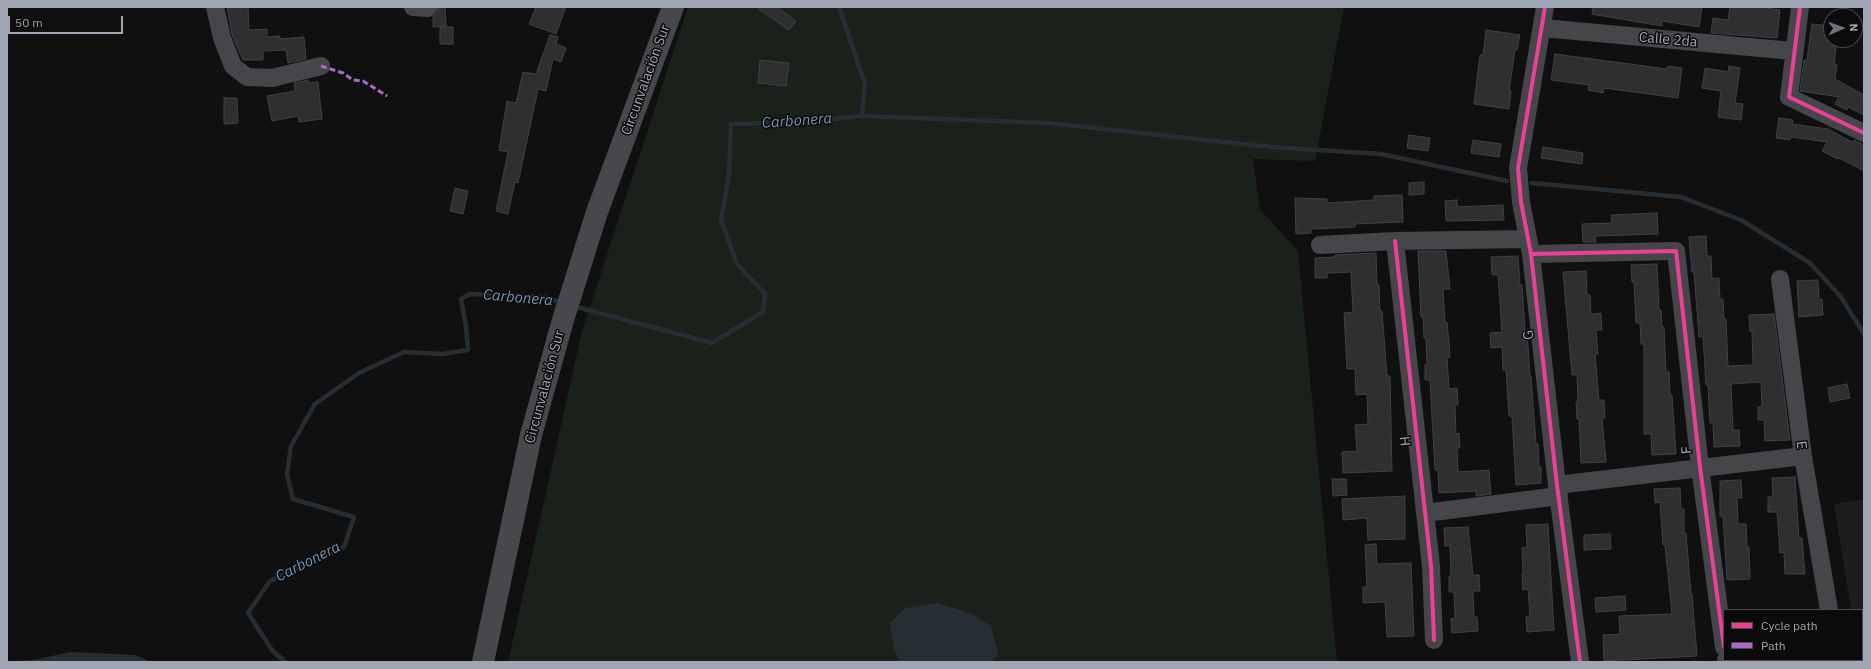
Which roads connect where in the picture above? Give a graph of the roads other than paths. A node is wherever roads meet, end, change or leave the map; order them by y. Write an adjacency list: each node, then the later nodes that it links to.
1 (215, 7): 7 (street)
2 (673, 7): 21 (main road, Circunvalación Sur)
3 (1545, 7): 5 (street, G)
4 (1800, 7): 6 (street)
5 (1542, 28): 6 (street, Calle 2da); 11 (street, G)
6 (1793, 51): 8 (street)
7 (321, 66)
8 (1864, 133)
9 (1395, 240): 10 (street); 11 (street); 16 (street, H)
10 (1320, 245)
11 (1529, 246): 14 (street, F); 15 (street, G)
12 (1780, 279): 13 (street, E)
13 (1803, 456): 14 (street); 17 (street, E)
14 (1700, 467): 15 (street); 19 (street, F)
15 (1558, 491): 16 (street); 22 (street, G)
16 (1425, 513): 18 (street, H)
17 (1829, 609)
18 (1434, 640)
19 (1723, 640)
20 (1864, 661): 23 (street)
21 (483, 662)
22 (1580, 662)
23 (1857, 662)

